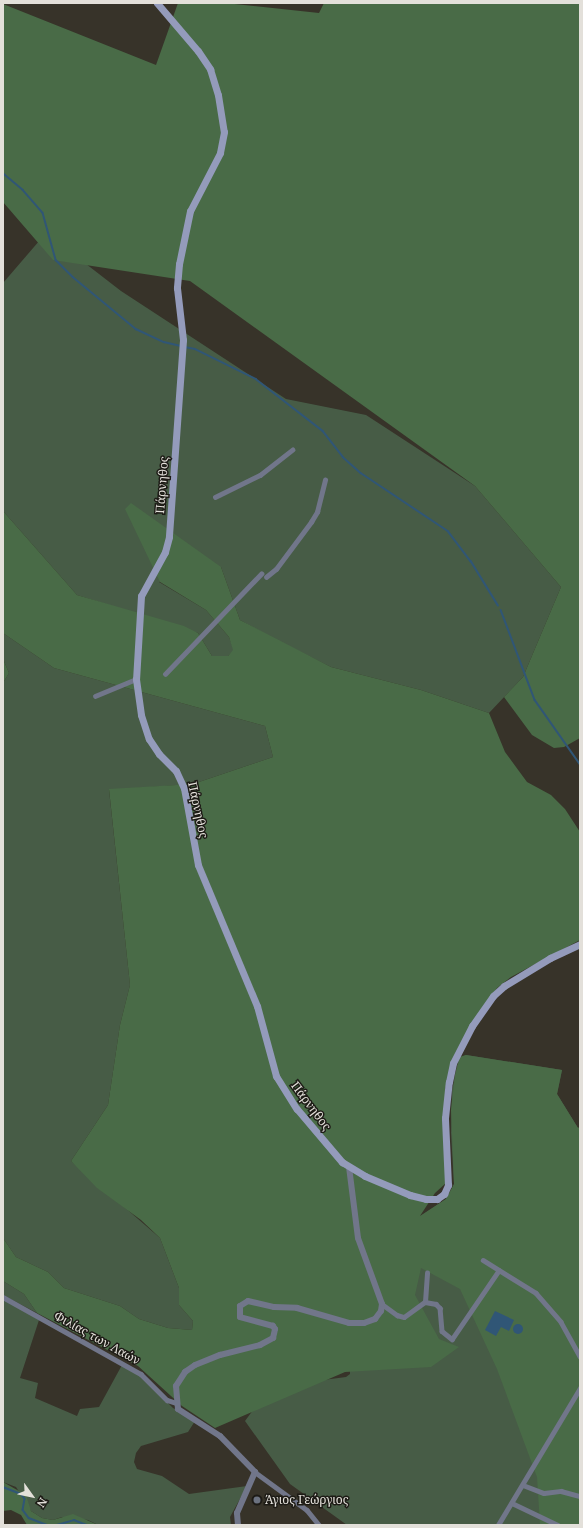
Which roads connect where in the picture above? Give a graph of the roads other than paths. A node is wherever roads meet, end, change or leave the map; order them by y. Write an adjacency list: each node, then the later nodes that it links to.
1 (157, 3): 8 (main road, Πάρνηθος)
2 (292, 450): 4 (street)
3 (325, 480): 6 (street)
4 (214, 497)
5 (261, 574): 7 (street)
6 (266, 578)
7 (165, 674)
8 (136, 679): 9 (street); 11 (main road, Πάρνηθος)
9 (95, 696)
10 (580, 944): 11 (main road, Πάρνηθος)
11 (349, 1167): 17 (street)
12 (483, 1260): 13 (street)
13 (499, 1270): 16 (street); 18 (street)
14 (427, 1273): 16 (street)
15 (3, 1297): 20 (street, Φιλίας των Λαών)
16 (425, 1302): 17 (street)
17 (382, 1304): 20 (street)
18 (580, 1356)
19 (580, 1388): 22 (street)
20 (176, 1403): 21 (street)
21 (255, 1472): 25 (street); 26 (street)
22 (523, 1485): 23 (street); 24 (street)
23 (580, 1496)
24 (512, 1503): 27 (street); 28 (street)
25 (238, 1525)
26 (319, 1525)
27 (498, 1525)
28 (558, 1525)

